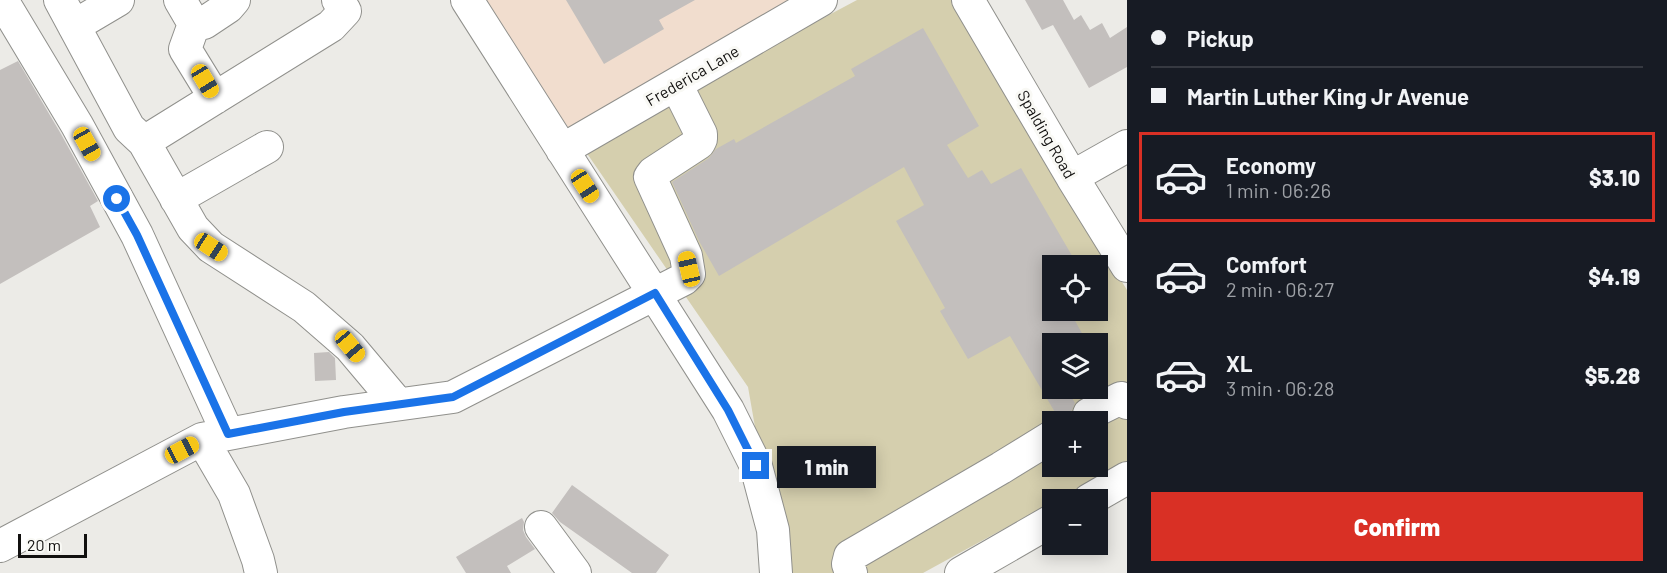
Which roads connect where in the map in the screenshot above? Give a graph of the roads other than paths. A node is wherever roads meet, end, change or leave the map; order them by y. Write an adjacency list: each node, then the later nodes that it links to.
1 (2, 0): 23 (street)
2 (118, 0): 9 (street)
3 (234, 0): 8 (street)
4 (338, 0): 11 (street)
5 (467, 0): 15 (street)
6 (821, 0): 10 (street, Frederica Lane)
7 (968, 0): 16 (street, Spalding Road)
8 (187, 12): 11 (street)
9 (67, 13): 12 (street)
10 (676, 84): 15 (street, Frederica Lane); 19 (street)
11 (214, 98): 12 (street)
12 (144, 142): 17 (street)
13 (1127, 146): 16 (street)
14 (267, 147): 17 (street)
15 (562, 150): 19 (street)
16 (1072, 177): 18 (street, Spalding Road)
17 (176, 199): 21 (street)
18 (1127, 266)
19 (655, 293): 21 (street); 33 (street)
20 (1125, 398): 22 (street)
21 (398, 404): 23 (street)
22 (1096, 411)
23 (215, 436): 29 (street); 31 (street)
24 (1042, 443): 30 (street)
25 (1127, 478): 26 (street)
26 (1108, 489)
27 (1042, 526): 34 (street)
28 (542, 527): 32 (street)
29 (0, 546)
30 (850, 572)
31 (261, 573)
32 (575, 573)
33 (776, 573)
34 (961, 573)

